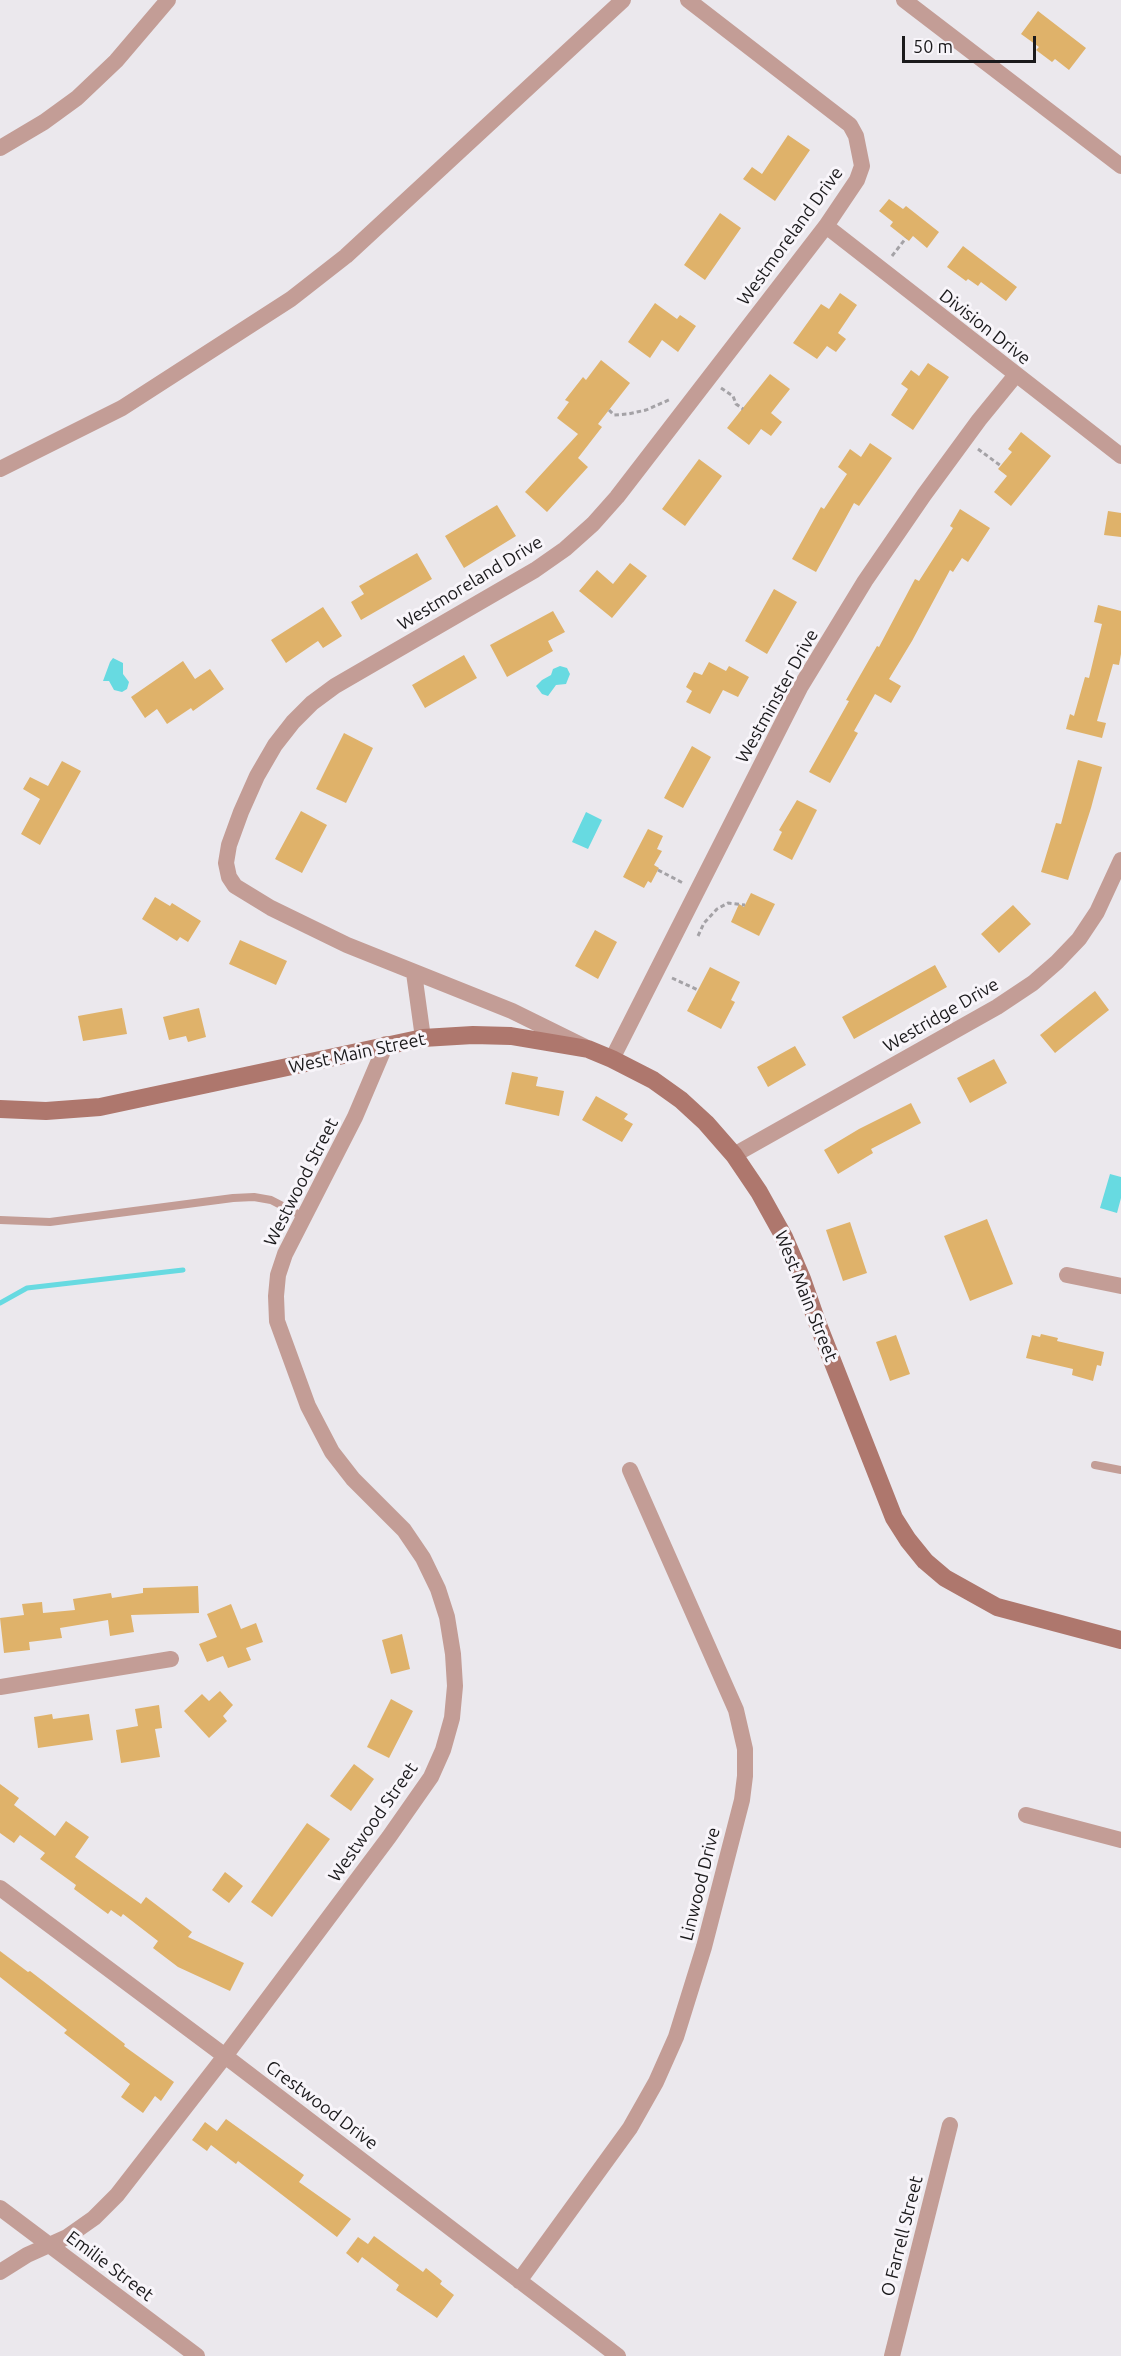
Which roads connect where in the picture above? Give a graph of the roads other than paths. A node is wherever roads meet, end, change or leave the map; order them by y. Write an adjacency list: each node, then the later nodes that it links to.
1 (168, 0): 5 (street)
2 (623, 0): 10 (street)
3 (688, 0): 7 (street, Westmoreland Drive)
4 (904, 0): 6 (street)
5 (0, 148)
6 (1121, 166)
7 (826, 226): 8 (street, Division Drive); 12 (street, Westmoreland Drive)
8 (1015, 376): 9 (street, Division Drive); 16 (street, Westminster Drive)
9 (1121, 456)
10 (0, 469)
11 (1121, 860): 18 (street, Westridge Drive)
12 (414, 973): 13 (street); 15 (street, Westmoreland Drive)
13 (423, 1038): 14 (main road, West Main Street); 15 (main road, West Main Street)
14 (386, 1044): 17 (main road, West Main Street); 19 (street, Westwood Street)
15 (588, 1049): 16 (main road, West Main Street)
16 (612, 1059): 18 (main road, West Main Street)
17 (0, 1109)
18 (734, 1155): 26 (main road, West Main Street)
19 (304, 1217): 20 (lane); 32 (street, Westwood Street)
20 (0, 1220)
21 (1067, 1275): 22 (street)
22 (1121, 1286)
23 (1095, 1465): 25 (lane)
24 (630, 1470): 37 (street, Linwood Drive)
25 (1121, 1470)
26 (1121, 1640)
27 (171, 1659): 28 (street)
28 (0, 1687)
29 (1026, 1815): 30 (street)
30 (1121, 1840)
31 (0, 1888): 32 (street, Crestwood Drive)
32 (225, 2056): 35 (street, Westwood Street); 37 (street, Crestwood Drive)
33 (950, 2125): 40 (street, O Farrell Street)
34 (0, 2208): 35 (street, Emilie Street)
35 (51, 2246): 36 (street, Westwood Street); 38 (street, Emilie Street)
36 (0, 2272)
37 (519, 2281): 39 (street, Crestwood Drive)
38 (196, 2356)
39 (618, 2356)
40 (892, 2356)

